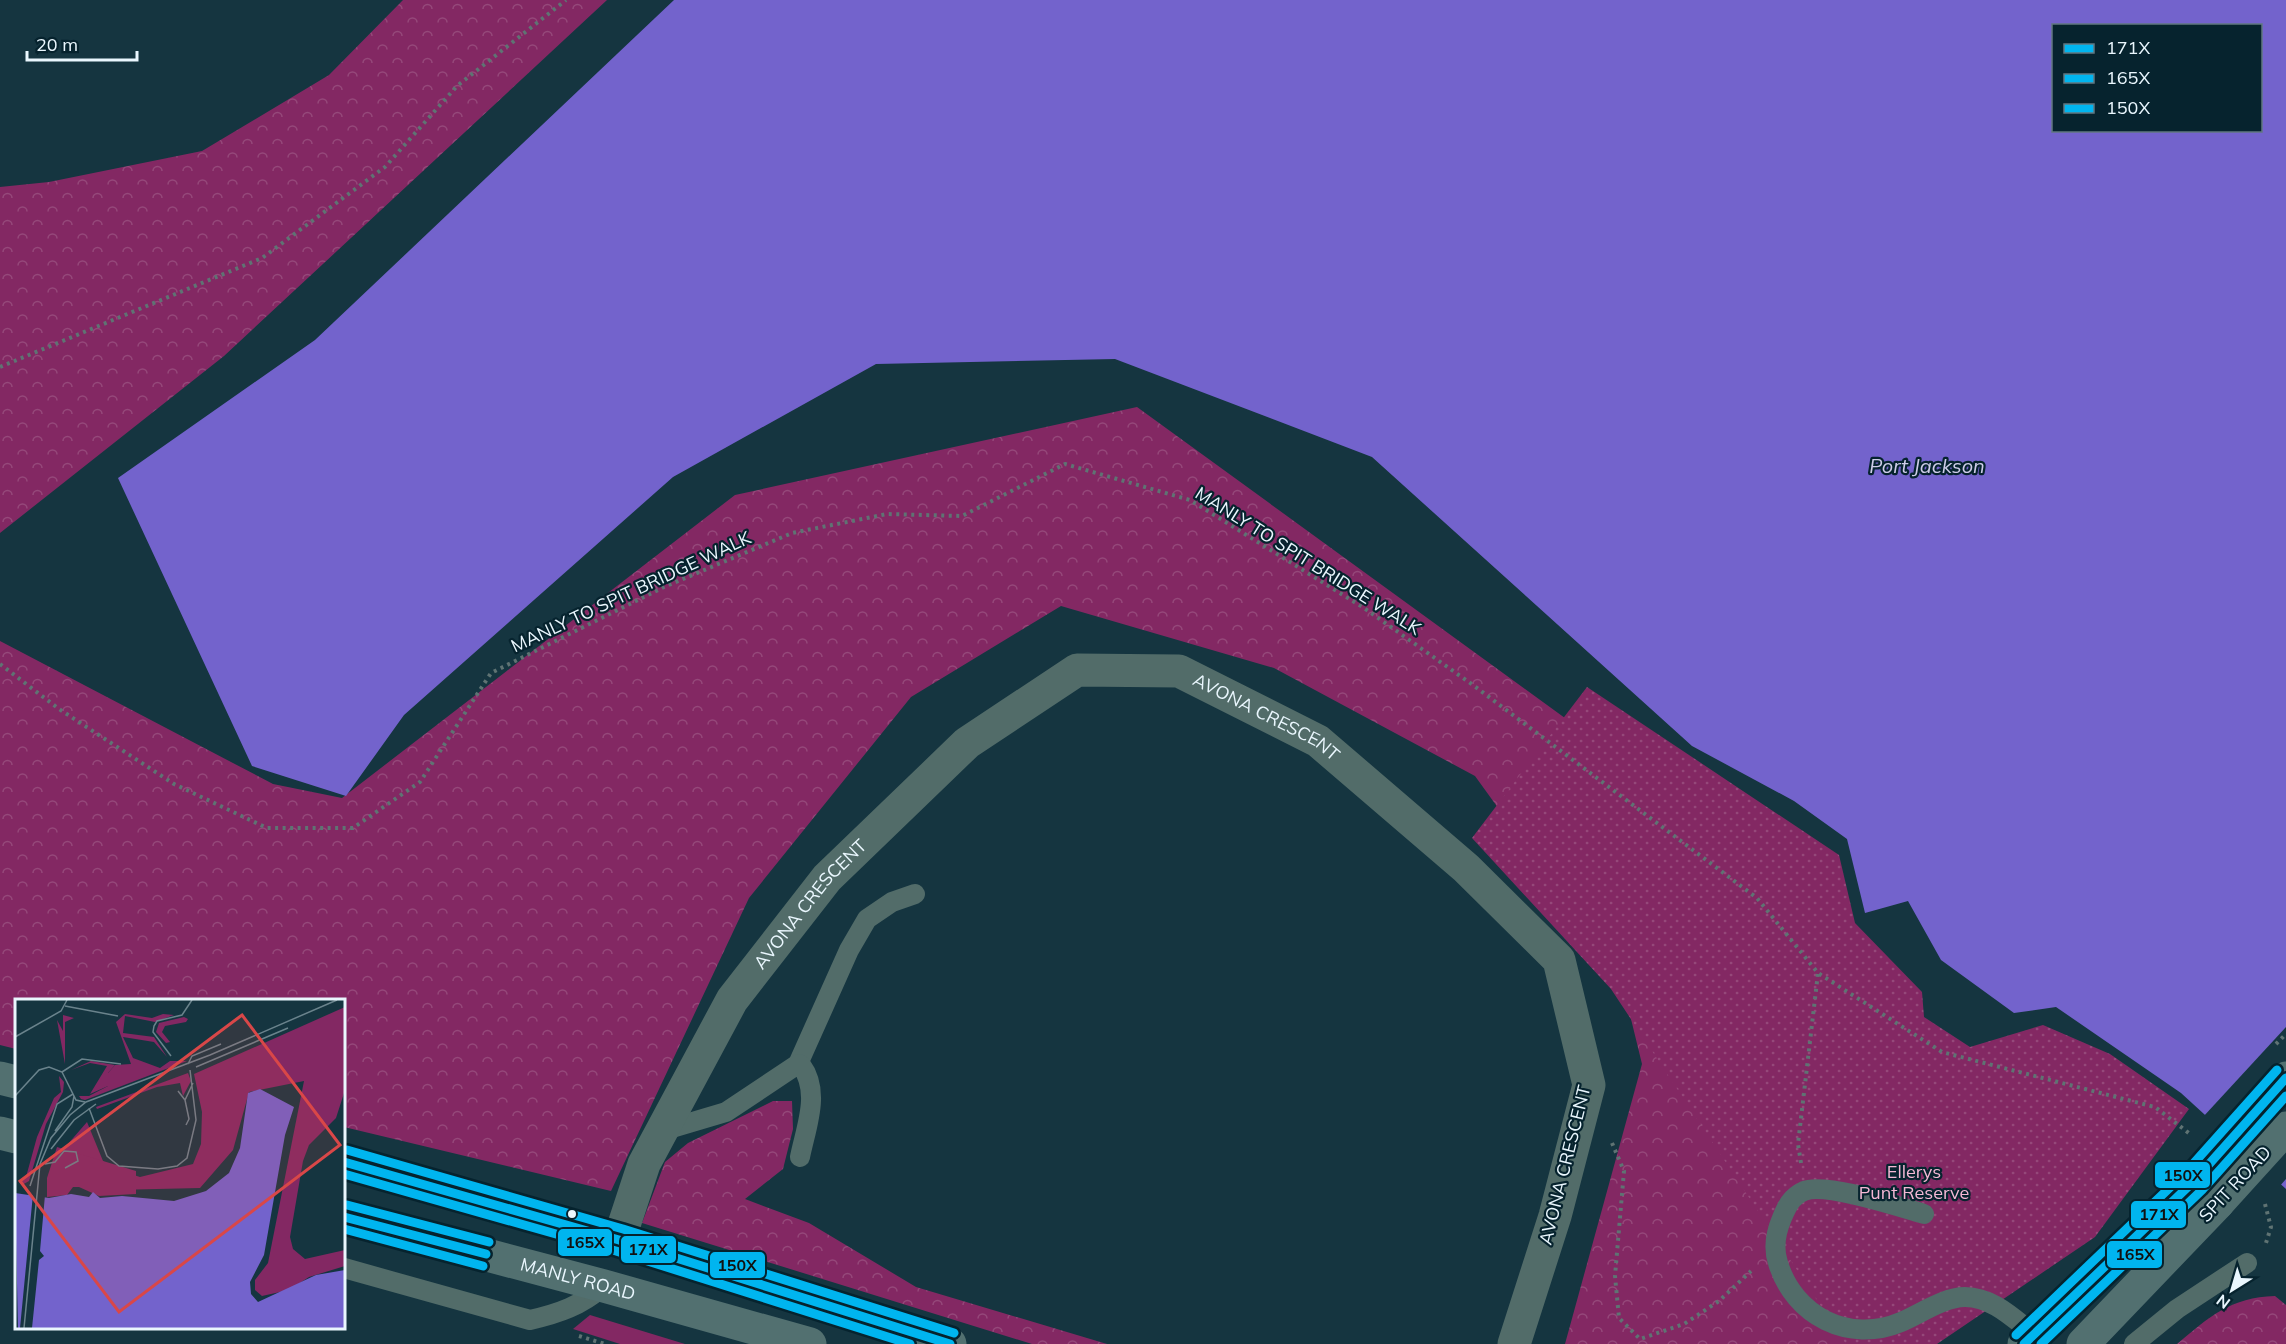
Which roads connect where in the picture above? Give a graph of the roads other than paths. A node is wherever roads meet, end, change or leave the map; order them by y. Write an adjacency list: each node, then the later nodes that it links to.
1 (915, 894): 2 (lane)
2 (798, 1064): 7 (lane); 10 (lane)
3 (0, 1078): 5 (highway)
4 (2286, 1078): 18 (highway, SPIT ROAD, bridge)
5 (15, 1082)
6 (2286, 1128): 22 (highway, SPIT ROAD, bridge)
7 (662, 1131): 14 (street, AVONA CRESCENT); 21 (street, AVONA CRESCENT)
8 (0, 1133): 9 (highway)
9 (15, 1137)
10 (800, 1157)
11 (345, 1162): 14 (highway)
12 (1924, 1214): 18 (lane)
13 (345, 1217): 17 (highway, MANLY ROAD)
14 (619, 1240): 17 (highway, AVONA CRESCENT); 20 (highway)
15 (2247, 1263): 23 (lane)
16 (345, 1268): 17 (lane)
17 (604, 1286): 19 (highway, MANLY ROAD)
18 (2030, 1340)
19 (810, 1344)
20 (950, 1344)
21 (1514, 1344)
22 (2083, 1344)
23 (2134, 1344)

